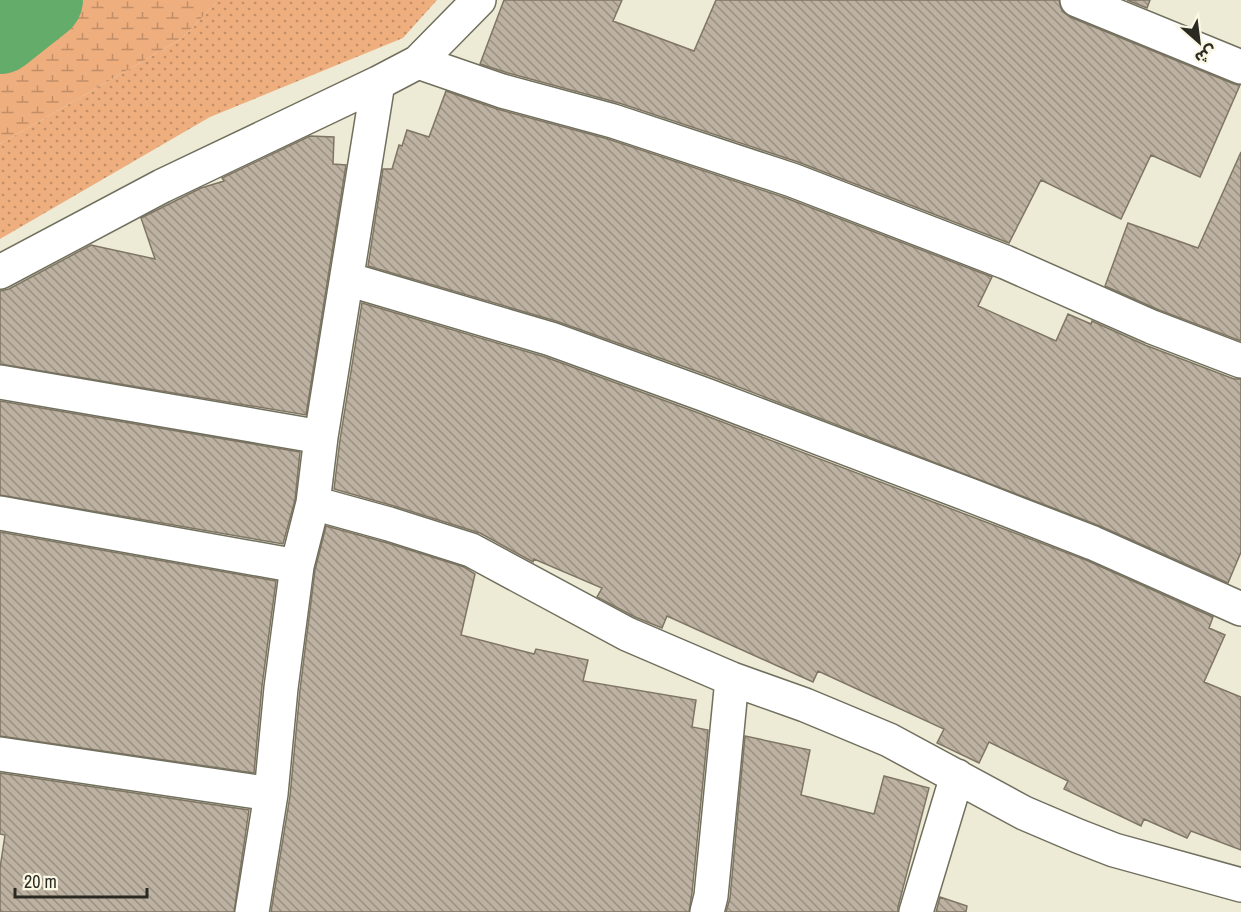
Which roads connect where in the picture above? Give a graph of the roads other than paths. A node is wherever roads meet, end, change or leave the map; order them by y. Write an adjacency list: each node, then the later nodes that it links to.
1 (479, 0): 3 (street)
2 (1077, 0): 4 (street)
3 (418, 62): 5 (street); 8 (street)
4 (1241, 67)
5 (378, 83): 6 (street); 7 (street)
6 (0, 272)
7 (347, 279): 10 (street); 14 (street)
8 (1241, 361)
9 (0, 382): 10 (street)
10 (321, 437): 11 (street)
11 (313, 503): 13 (street); 15 (street)
12 (0, 513): 13 (street)
13 (297, 566): 18 (street)
14 (1241, 609)
15 (732, 679): 17 (street); 21 (street)
16 (0, 754): 18 (street)
17 (957, 776): 19 (street); 22 (street)
18 (271, 794): 20 (street)
19 (1241, 885)
20 (252, 912)
21 (707, 912)
22 (916, 912)

